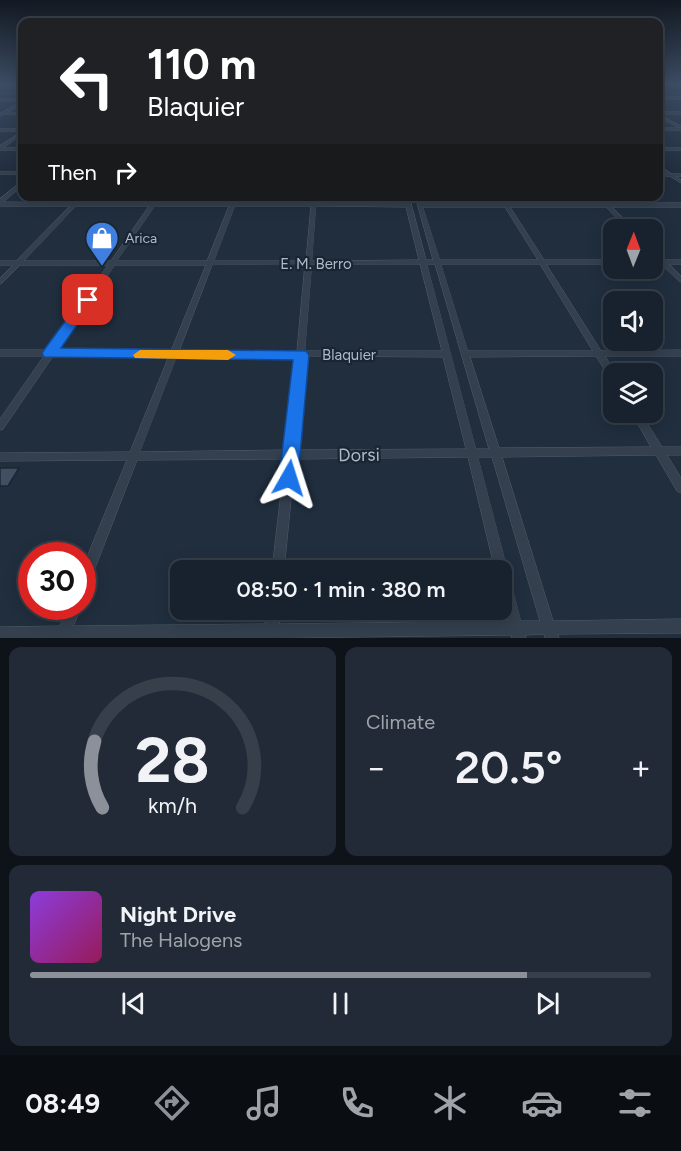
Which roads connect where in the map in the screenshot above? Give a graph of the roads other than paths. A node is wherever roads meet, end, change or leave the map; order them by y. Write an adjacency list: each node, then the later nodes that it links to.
1 (1, 114): 2 (street)
2 (18, 114)
3 (663, 117): 4 (street)
4 (681, 128): 5 (street)
5 (663, 129)
6 (0, 130): 7 (street)
7 (18, 132)
8 (18, 135): 9 (street)
9 (0, 149): 10 (street)
10 (18, 149)
11 (663, 149): 12 (street)
12 (681, 149)
13 (663, 169): 17 (street)
14 (0, 173): 15 (street)
15 (18, 173)
16 (663, 175): 17 (street)
17 (672, 175): 18 (street); 19 (street)
18 (681, 175)
19 (681, 182)
20 (18, 187): 29 (street)
21 (78, 201): 30 (street)
22 (155, 201): 31 (street)
23 (234, 201): 32 (street)
24 (313, 201): 33 (street)
25 (407, 201): 34 (street)
26 (419, 201): 35 (street)
27 (504, 201): 36 (street)
28 (603, 201): 37 (street)
29 (0, 203): 30 (street)
30 (75, 204): 31 (street); 45 (street)
31 (153, 204): 32 (street); 46 (street)
32 (232, 205): 33 (street); 47 (street)
33 (313, 205): 34 (street); 48 (street)
34 (408, 205): 49 (street)
35 (420, 205): 36 (street); 50 (street)
36 (506, 205): 37 (street); 40 (street)
37 (607, 205): 38 (street); 39 (street)
38 (681, 205)
39 (621, 219)
40 (541, 262): 41 (street, E. M. Berro); 50 (street, E. M. Berro); 58 (street)
41 (603, 262)
42 (663, 262): 43 (street); 51 (street)
43 (681, 262)
44 (0, 263): 45 (street, E. M. Berro)
45 (18, 263): 46 (street, E. M. Berro); 52 (street)
46 (113, 264): 47 (street, E. M. Berro); 54 (street)
47 (209, 264): 48 (street, E. M. Berro); 59 (street)
48 (308, 264): 49 (street, E. M. Berro); 60 (street)
49 (422, 264): 50 (street, E. M. Berro); 56 (street)
50 (438, 264): 57 (street)
51 (681, 280)
52 (0, 282)
53 (0, 353): 54 (street, Blaquier)
54 (50, 353): 59 (street, Blaquier); 63 (street)
55 (681, 353): 58 (street)
56 (445, 354): 60 (street, Blaquier); 66 (street)
57 (465, 354): 58 (street); 67 (street)
58 (598, 354): 61 (street)
59 (173, 355): 60 (street, Blaquier); 68 (street)
60 (301, 355): 69 (street)
61 (604, 363)
62 (642, 423): 64 (street)
63 (0, 426)
64 (659, 452): 65 (street, Dorsi); 67 (street, Dorsi); 71 (street)
65 (681, 452)
66 (471, 453): 67 (street, Dorsi); 69 (street, Dorsi); 77 (street)
67 (496, 453): 78 (street)
68 (132, 456): 69 (street, Dorsi); 70 (street, Dorsi); 72 (street)
69 (291, 456): 73 (street)
70 (0, 457)
71 (681, 488)
72 (96, 550)
73 (279, 560)
74 (69, 620): 81 (street)
75 (273, 620): 80 (street)
76 (681, 626): 78 (street)
77 (518, 633): 78 (street); 80 (street)
78 (550, 633)
79 (0, 634): 81 (street)
80 (271, 635): 81 (street)
81 (63, 636)

